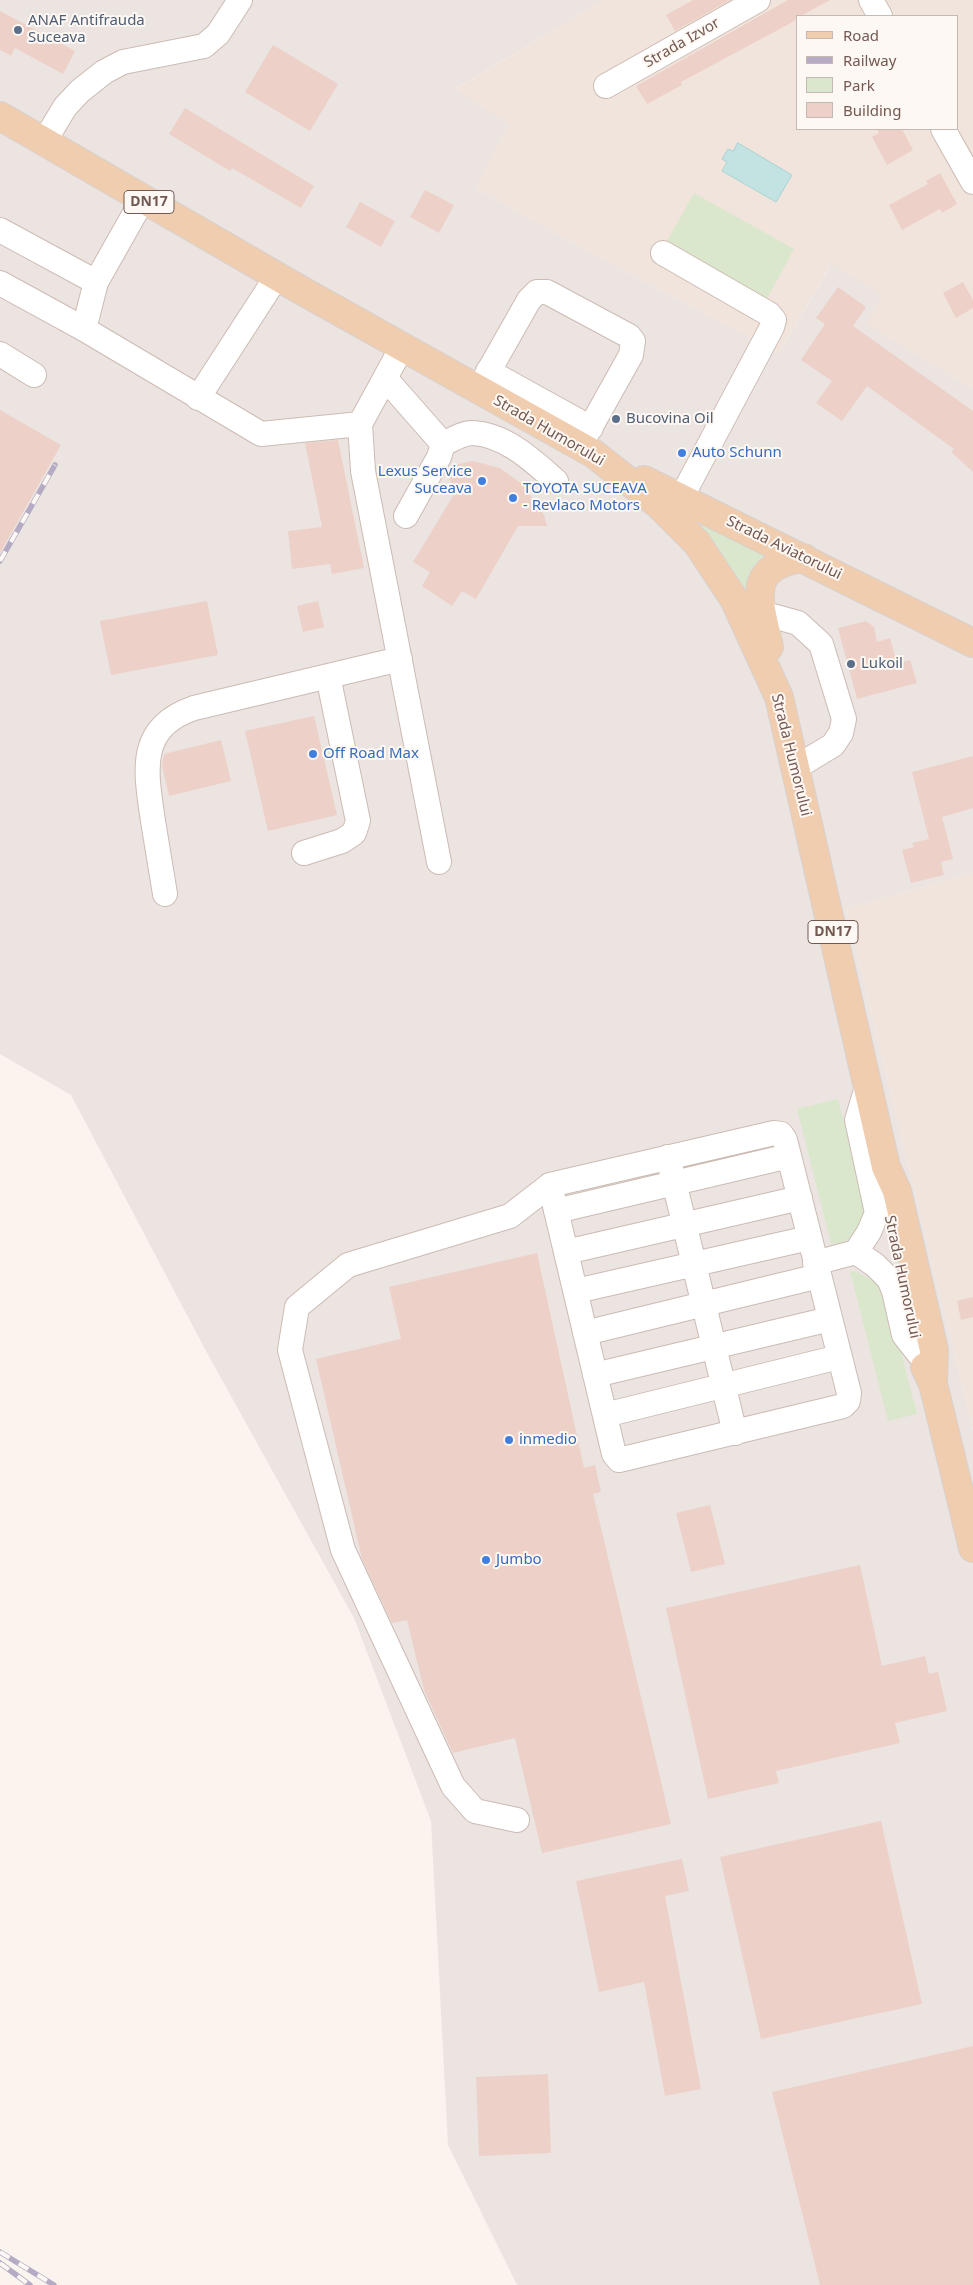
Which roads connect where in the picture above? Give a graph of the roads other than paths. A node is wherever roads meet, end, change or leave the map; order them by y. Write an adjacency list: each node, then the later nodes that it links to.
1 (240, 0): 8 (street)
2 (758, 0): 5 (street, Strada Izvor)
3 (871, 0): 4 (street)
4 (879, 15)
5 (606, 86)
6 (0, 116): 8 (main road, Strada Humorului / DN17)
7 (945, 130): 9 (street)
8 (44, 142): 10 (main road, Strada Humorului / DN17)
9 (973, 182)
10 (143, 199): 13 (main road, Strada Humorului / DN17); 14 (street)
11 (0, 230): 14 (street)
12 (663, 253): 27 (street)
13 (277, 276): 17 (main road, Strada Humorului / DN17); 22 (street)
14 (96, 282): 16 (street)
15 (0, 283): 16 (street)
16 (84, 329): 22 (street)
17 (402, 347): 20 (street); 21 (main road, Strada Humorului / DN17)
18 (0, 354): 19 (street)
19 (34, 375)
20 (385, 378): 23 (street); 25 (street)
21 (483, 380): 24 (main road, Strada Humorului / DN17); 24 (street)
22 (198, 398): 23 (street)
23 (360, 424): 32 (street)
24 (588, 443): 27 (main road, Strada Aviatorului); 34 (main road, Strada Humorului / DN17)
25 (443, 444): 26 (street); 28 (street)
26 (556, 481)
27 (681, 498): 29 (main road, Strada Aviatorului)
28 (406, 516)
29 (804, 558): 30 (main road); 31 (main road, Strada Aviatorului)
30 (762, 613): 34 (main road); 35 (street)
31 (973, 644)
32 (400, 658): 33 (street); 37 (street)
33 (328, 676): 36 (street); 38 (street)
34 (779, 697): 35 (main road, Strada Humorului / DN17)
35 (795, 768): 39 (main road, Strada Humorului / DN17)
36 (304, 853)
37 (439, 862)
38 (165, 894)
39 (868, 1084): 42 (main road, Strada Humorului / DN17); 50 (street)
40 (789, 1156): 41 (street); 43 (street); 45 (street)
41 (668, 1157): 43 (street); 44 (street)
42 (886, 1167): 58 (main road, Strada Humorului / DN17); 61 (main road, Strada Humorului / DN17)
43 (674, 1183): 46 (street); 47 (street)
44 (550, 1185): 46 (street); 66 (street)
45 (800, 1198): 47 (street); 48 (street)
46 (556, 1211): 49 (street)
47 (684, 1225): 49 (street); 51 (street)
48 (809, 1238): 51 (street); 52 (street)
49 (566, 1252): 53 (street)
50 (856, 1252): 52 (street); 58 (street)
51 (694, 1265): 53 (street); 54 (street)
52 (817, 1269): 54 (street); 55 (street)
53 (576, 1291): 56 (street)
54 (703, 1304): 56 (street); 57 (street)
55 (830, 1319): 57 (street); 59 (street)
56 (585, 1333): 60 (street)
57 (713, 1346): 60 (street); 62 (street)
58 (918, 1353): 61 (main road, Strada Humorului / DN17)
59 (839, 1358): 62 (street); 64 (street)
60 (595, 1375): 63 (street)
61 (933, 1384): 65 (main road, Strada Humorului / DN17)
62 (723, 1386): 63 (street); 64 (street)
63 (604, 1415): 64 (street)
64 (735, 1433)
65 (973, 1548)
66 (517, 1820)

